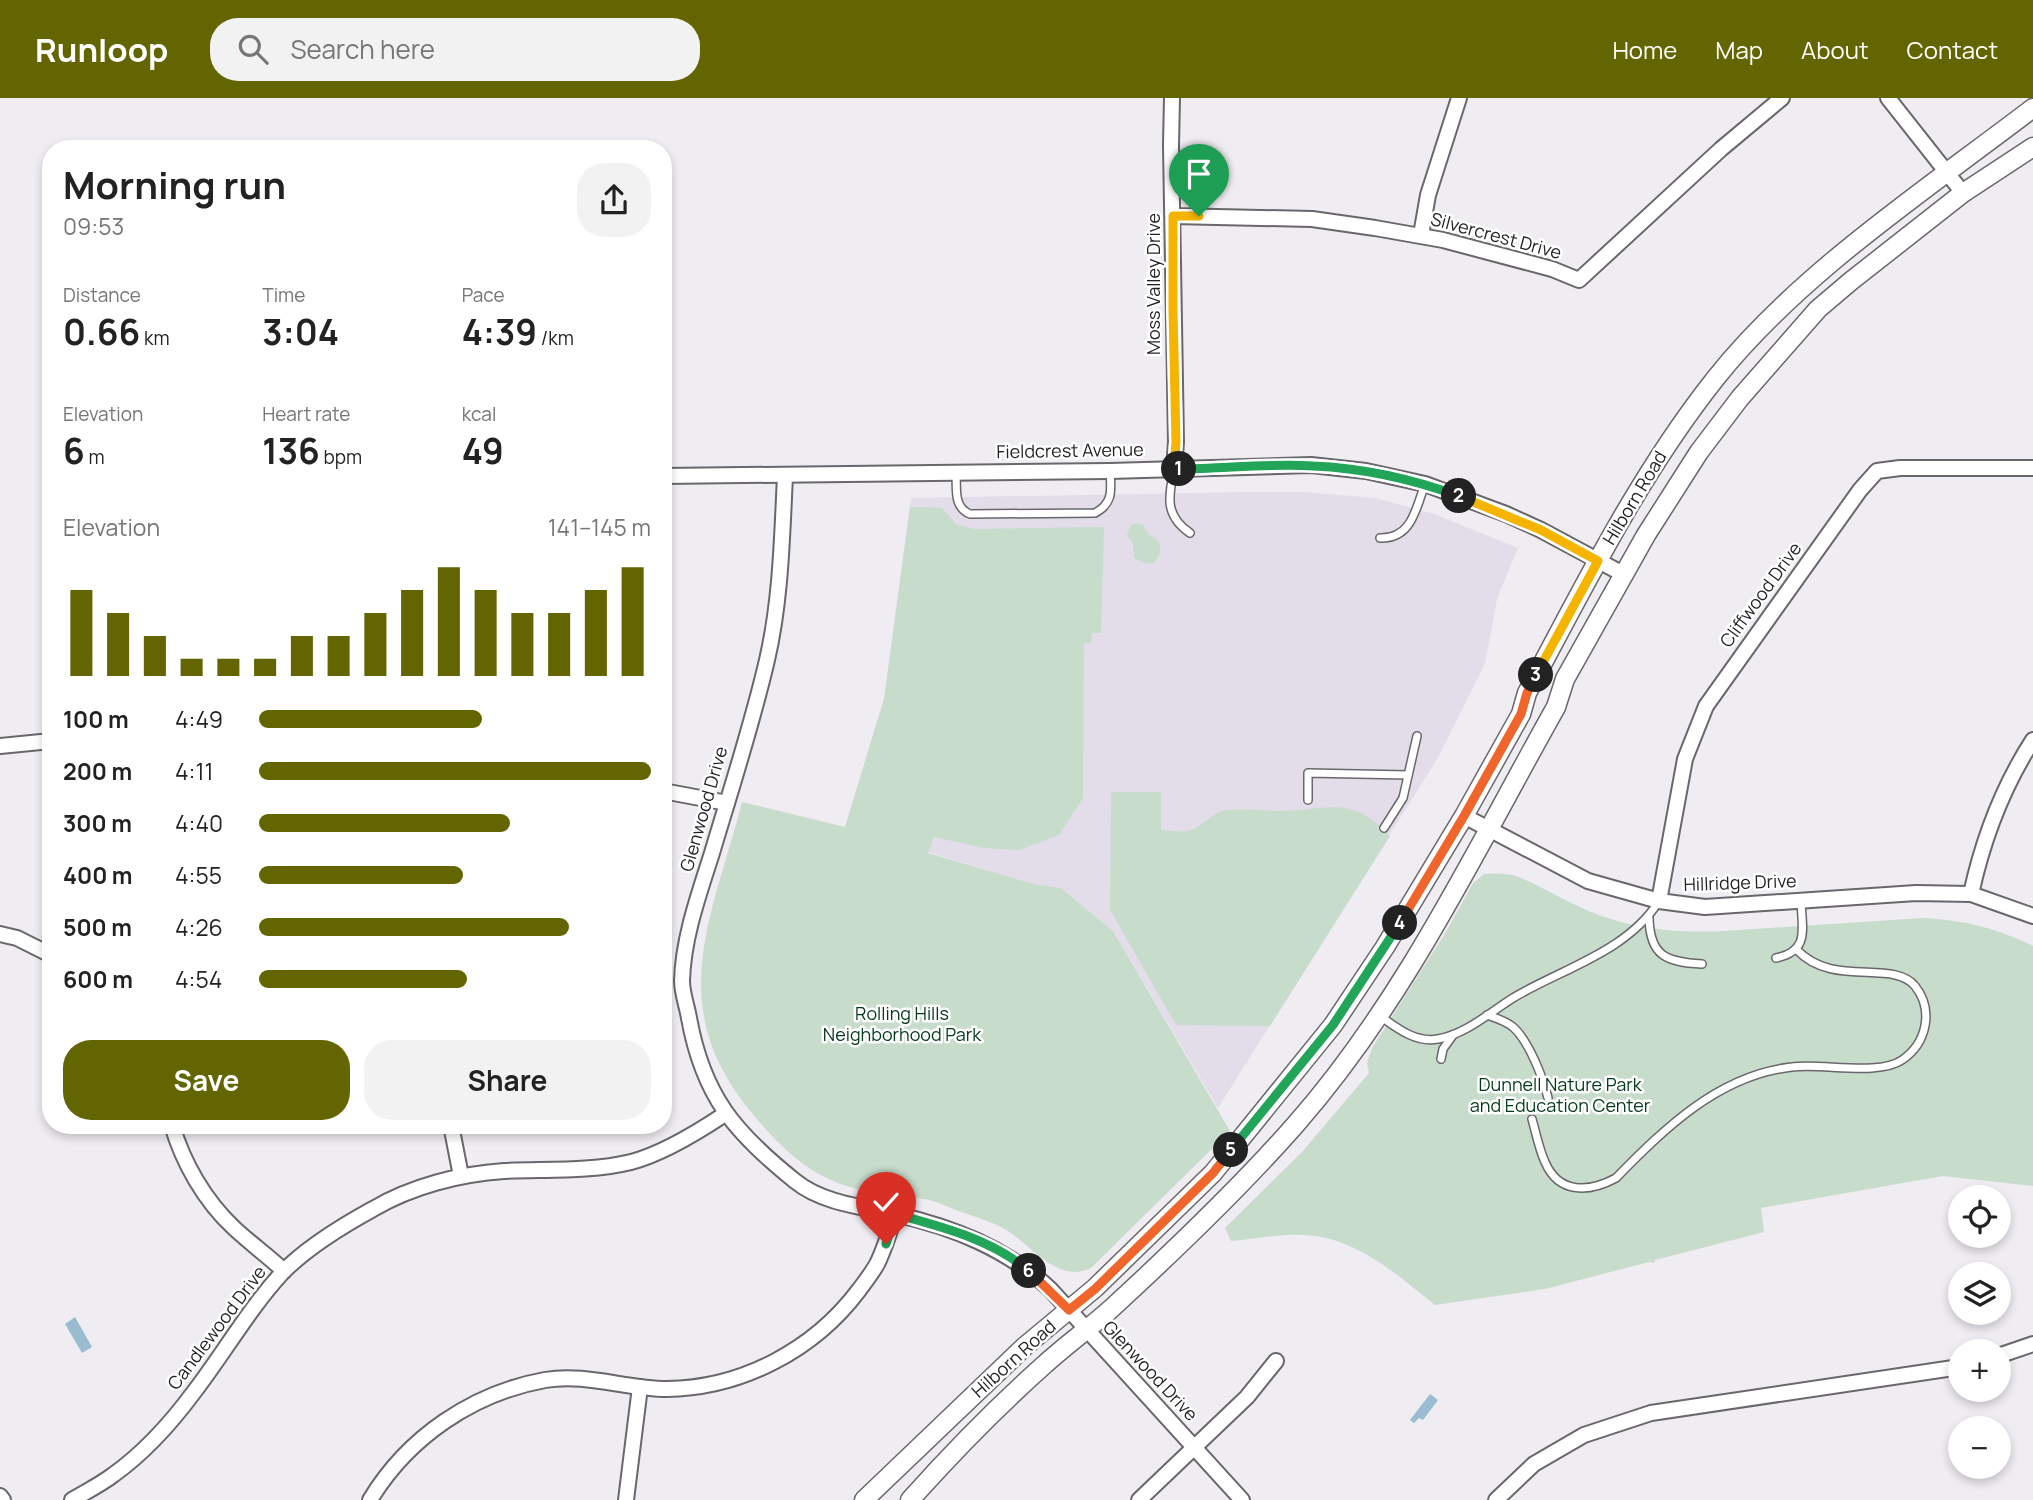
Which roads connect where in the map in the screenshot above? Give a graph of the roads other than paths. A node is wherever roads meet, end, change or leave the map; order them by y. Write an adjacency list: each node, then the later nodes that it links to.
1 (1172, 98): 9 (street, Moss Valley Drive)
2 (1459, 98): 10 (street)
3 (1782, 98): 10 (street, Silvercrest Drive)
4 (1888, 98): 7 (street)
5 (2033, 108): 7 (street, Hilborn Road)
6 (2033, 147): 8 (street, Hilborn Road)
7 (1947, 173): 8 (street); 20 (street, Hilborn Road)
8 (1963, 193): 21 (street, Hilborn Road)
9 (1173, 216): 10 (street, Silvercrest Drive); 12 (street, Moss Valley Drive)
10 (1421, 235)
11 (2033, 468): 35 (street, Cliffwood Drive)
12 (1174, 469): 13 (street, Fieldcrest Avenue); 17 (street, Fieldcrest Avenue); 18 (lane)
13 (1110, 471): 14 (street, Fieldcrest Avenue); 14 (lane)
14 (956, 472): 16 (street, Fieldcrest Avenue)
15 (672, 476): 16 (street, Fieldcrest Avenue)
16 (785, 476): 29 (street, Glenwood Drive)
17 (1425, 484): 19 (lane); 20 (street, Fieldcrest Avenue)
18 (1190, 533)
19 (1380, 538)
20 (1598, 561): 21 (street, Fieldcrest Avenue); 30 (street, Hilborn Road)
21 (1623, 574): 32 (street, Hilborn Road)
22 (1417, 736): 26 (lane)
23 (2033, 740): 33 (street)
24 (42, 742): 25 (street)
25 (0, 746)
26 (1408, 775): 28 (lane); 31 (lane)
27 (672, 793): 29 (street)
28 (1308, 800)
29 (727, 803): 48 (street, Glenwood Drive)
30 (1464, 816): 32 (street, Hillridge Drive); 55 (street, Hilborn Road)
31 (1384, 828)
32 (1488, 829): 35 (street, Hillridge Drive); 43 (street, Hilborn Road)
33 (1970, 894): 34 (street, Hillridge Drive); 36 (street, Hillridge Drive)
34 (1801, 900): 35 (street, Hillridge Drive); 40 (lane)
35 (1659, 901): 37 (lane)
36 (2033, 916)
37 (1649, 918): 42 (lane); 44 (lane)
38 (0, 934): 39 (street)
39 (42, 950)
40 (1797, 950): 41 (lane); 49 (lane)
41 (1776, 958)
42 (1702, 964)
43 (1378, 1015): 45 (lane); 56 (street, Hilborn Road)
44 (1487, 1015): 45 (lane); 47 (lane)
45 (1453, 1035): 46 (lane)
46 (1441, 1059)
47 (1548, 1098)
48 (725, 1114): 52 (street, Candlewood Drive); 53 (street, Glenwood Drive)
49 (1532, 1119)
50 (175, 1134): 54 (street)
51 (453, 1134): 52 (street)
52 (461, 1176): 54 (street, Candlewood Drive)
53 (895, 1214): 55 (street, Glenwood Drive); 61 (street)
54 (284, 1272): 63 (street, Candlewood Drive)
55 (1069, 1310): 56 (street, Glenwood Drive); 66 (street, Hilborn Road)
56 (1086, 1330): 62 (street, Glenwood Drive); 67 (street, Hilborn Road)
57 (2033, 1344): 58 (street)
58 (2011, 1352)
59 (1276, 1361): 62 (street)
60 (1948, 1369): 70 (street)
61 (640, 1387): 64 (street); 65 (street)
62 (1195, 1447): 68 (street); 69 (street, Glenwood Drive)
63 (72, 1500)
64 (370, 1500)
65 (626, 1500)
66 (864, 1500)
67 (909, 1500)
68 (1139, 1500)
69 (1242, 1500)
70 (1496, 1500)

